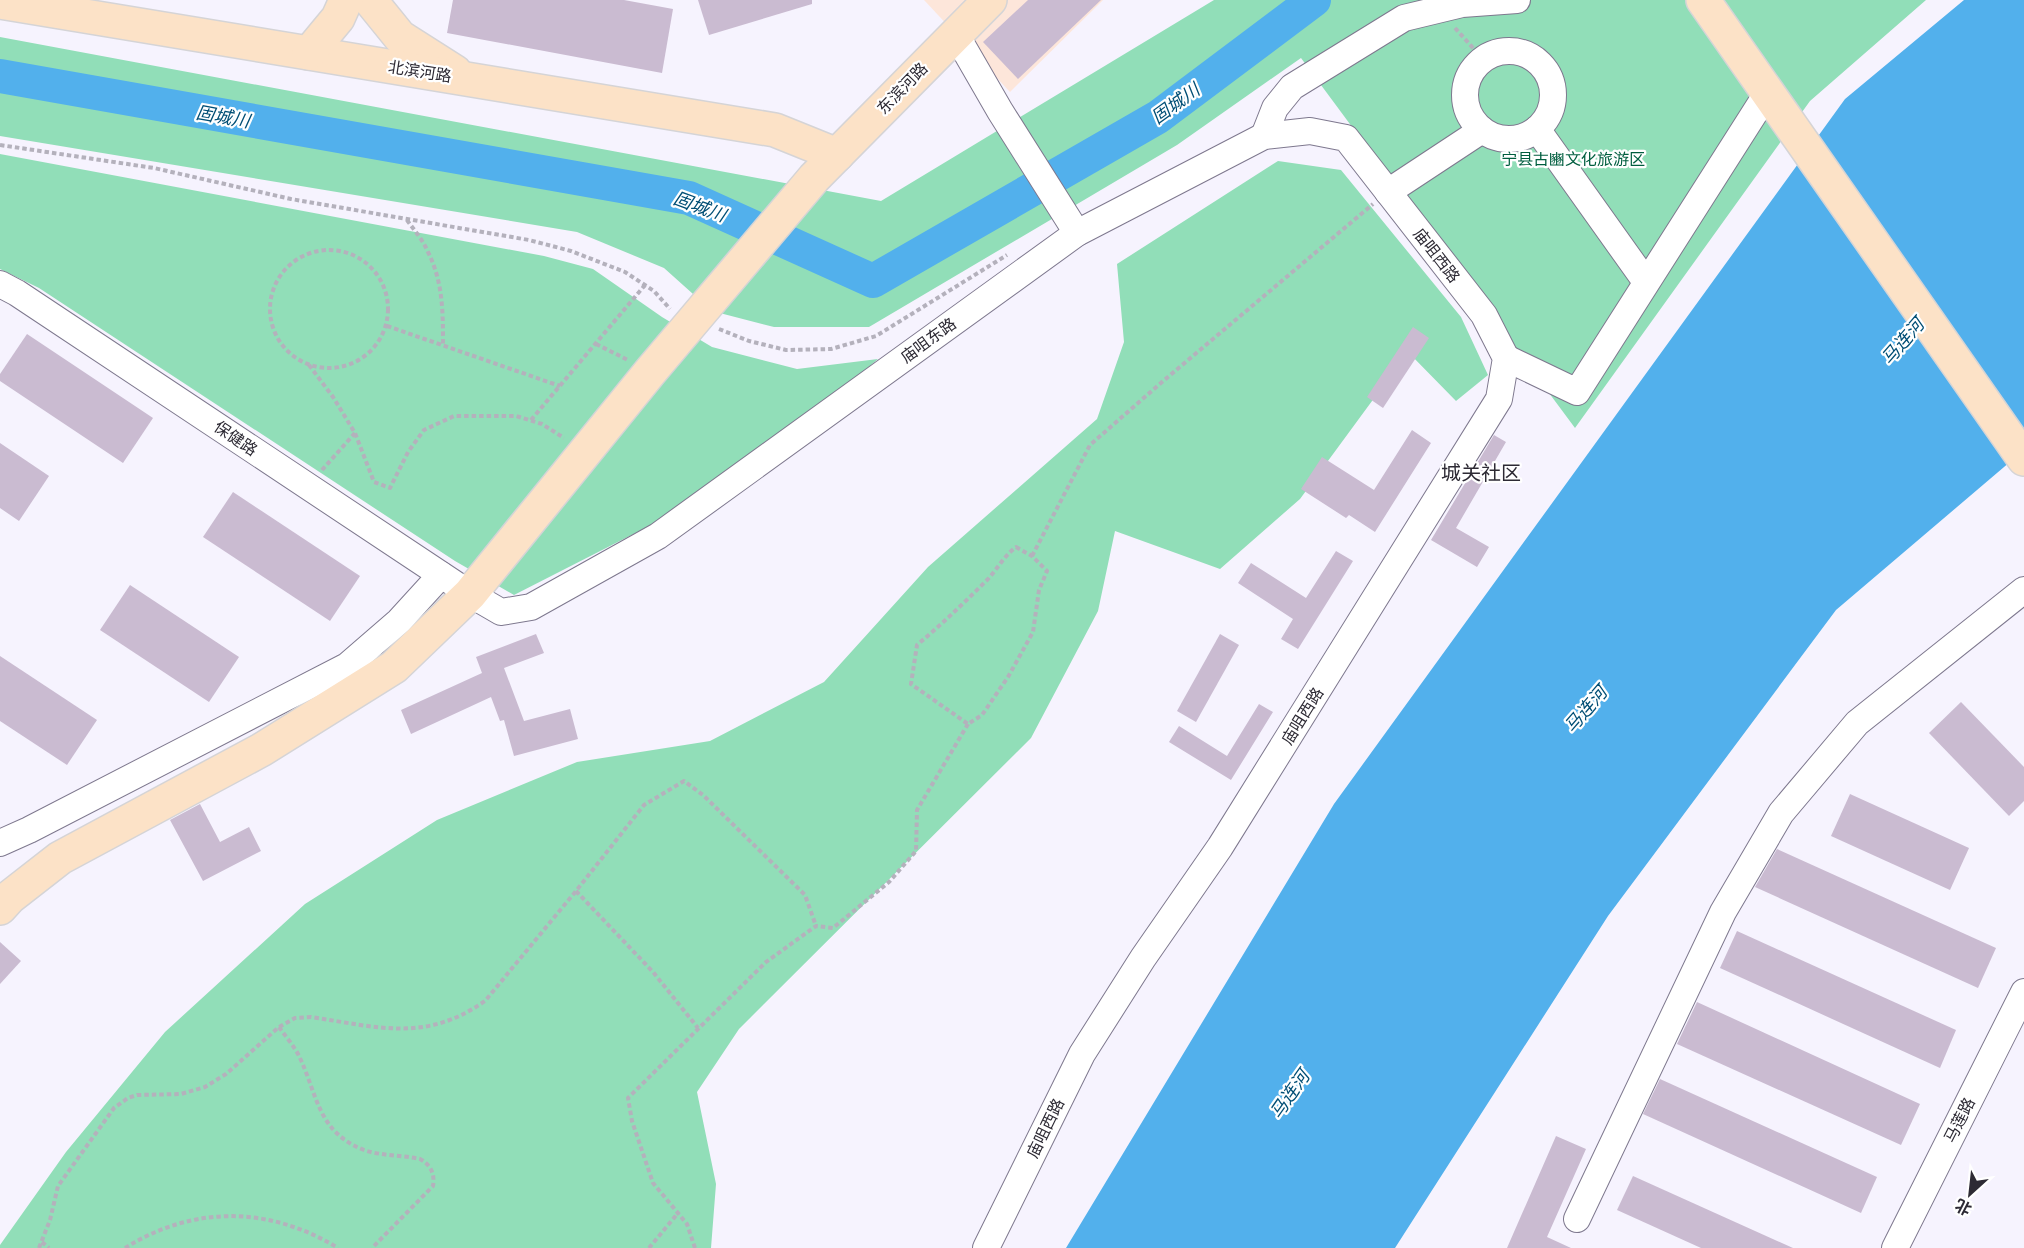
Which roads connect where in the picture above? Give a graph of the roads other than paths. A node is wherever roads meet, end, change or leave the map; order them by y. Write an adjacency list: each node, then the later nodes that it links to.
1 (346, 0): 8 (main road)
2 (370, 0): 9 (main road)
3 (990, 0): 7 (main road, 东滨河路)
4 (1516, 0): 13 (street)
5 (1703, 0): 10 (main road)
6 (0, 2): 8 (main road, 北滨河路)
7 (956, 33): 14 (main road, 东滨河路); 16 (street)
8 (309, 53): 9 (main road, 北滨河路)
9 (467, 79): 14 (main road, 北滨河路)
10 (1776, 103): 17 (street); 20 (main road)
11 (1537, 129): 12 (street); 12 (street); 17 (street)
12 (1482, 130): 15 (street)
13 (1264, 136): 15 (street, 庙咀东路); 16 (street, 庙咀东路)
14 (837, 155): 23 (main road, 东滨河路)
15 (1388, 192): 19 (street, 庙咀西路)
16 (1077, 233): 23 (street, 庙咀东路)
17 (1646, 282): 19 (street)
18 (0, 284): 21 (street, 保健路)
19 (1506, 358): 28 (street, 庙咀西路)
20 (2024, 459)
21 (441, 575): 23 (street, 保健路); 24 (street)
22 (2024, 590): 27 (street)
23 (470, 594): 25 (main road, 东滨河路)
24 (0, 843)
25 (0, 908)
26 (2024, 992): 29 (street, 马莲路)
27 (1577, 1219)
28 (986, 1248)
29 (1895, 1248)

